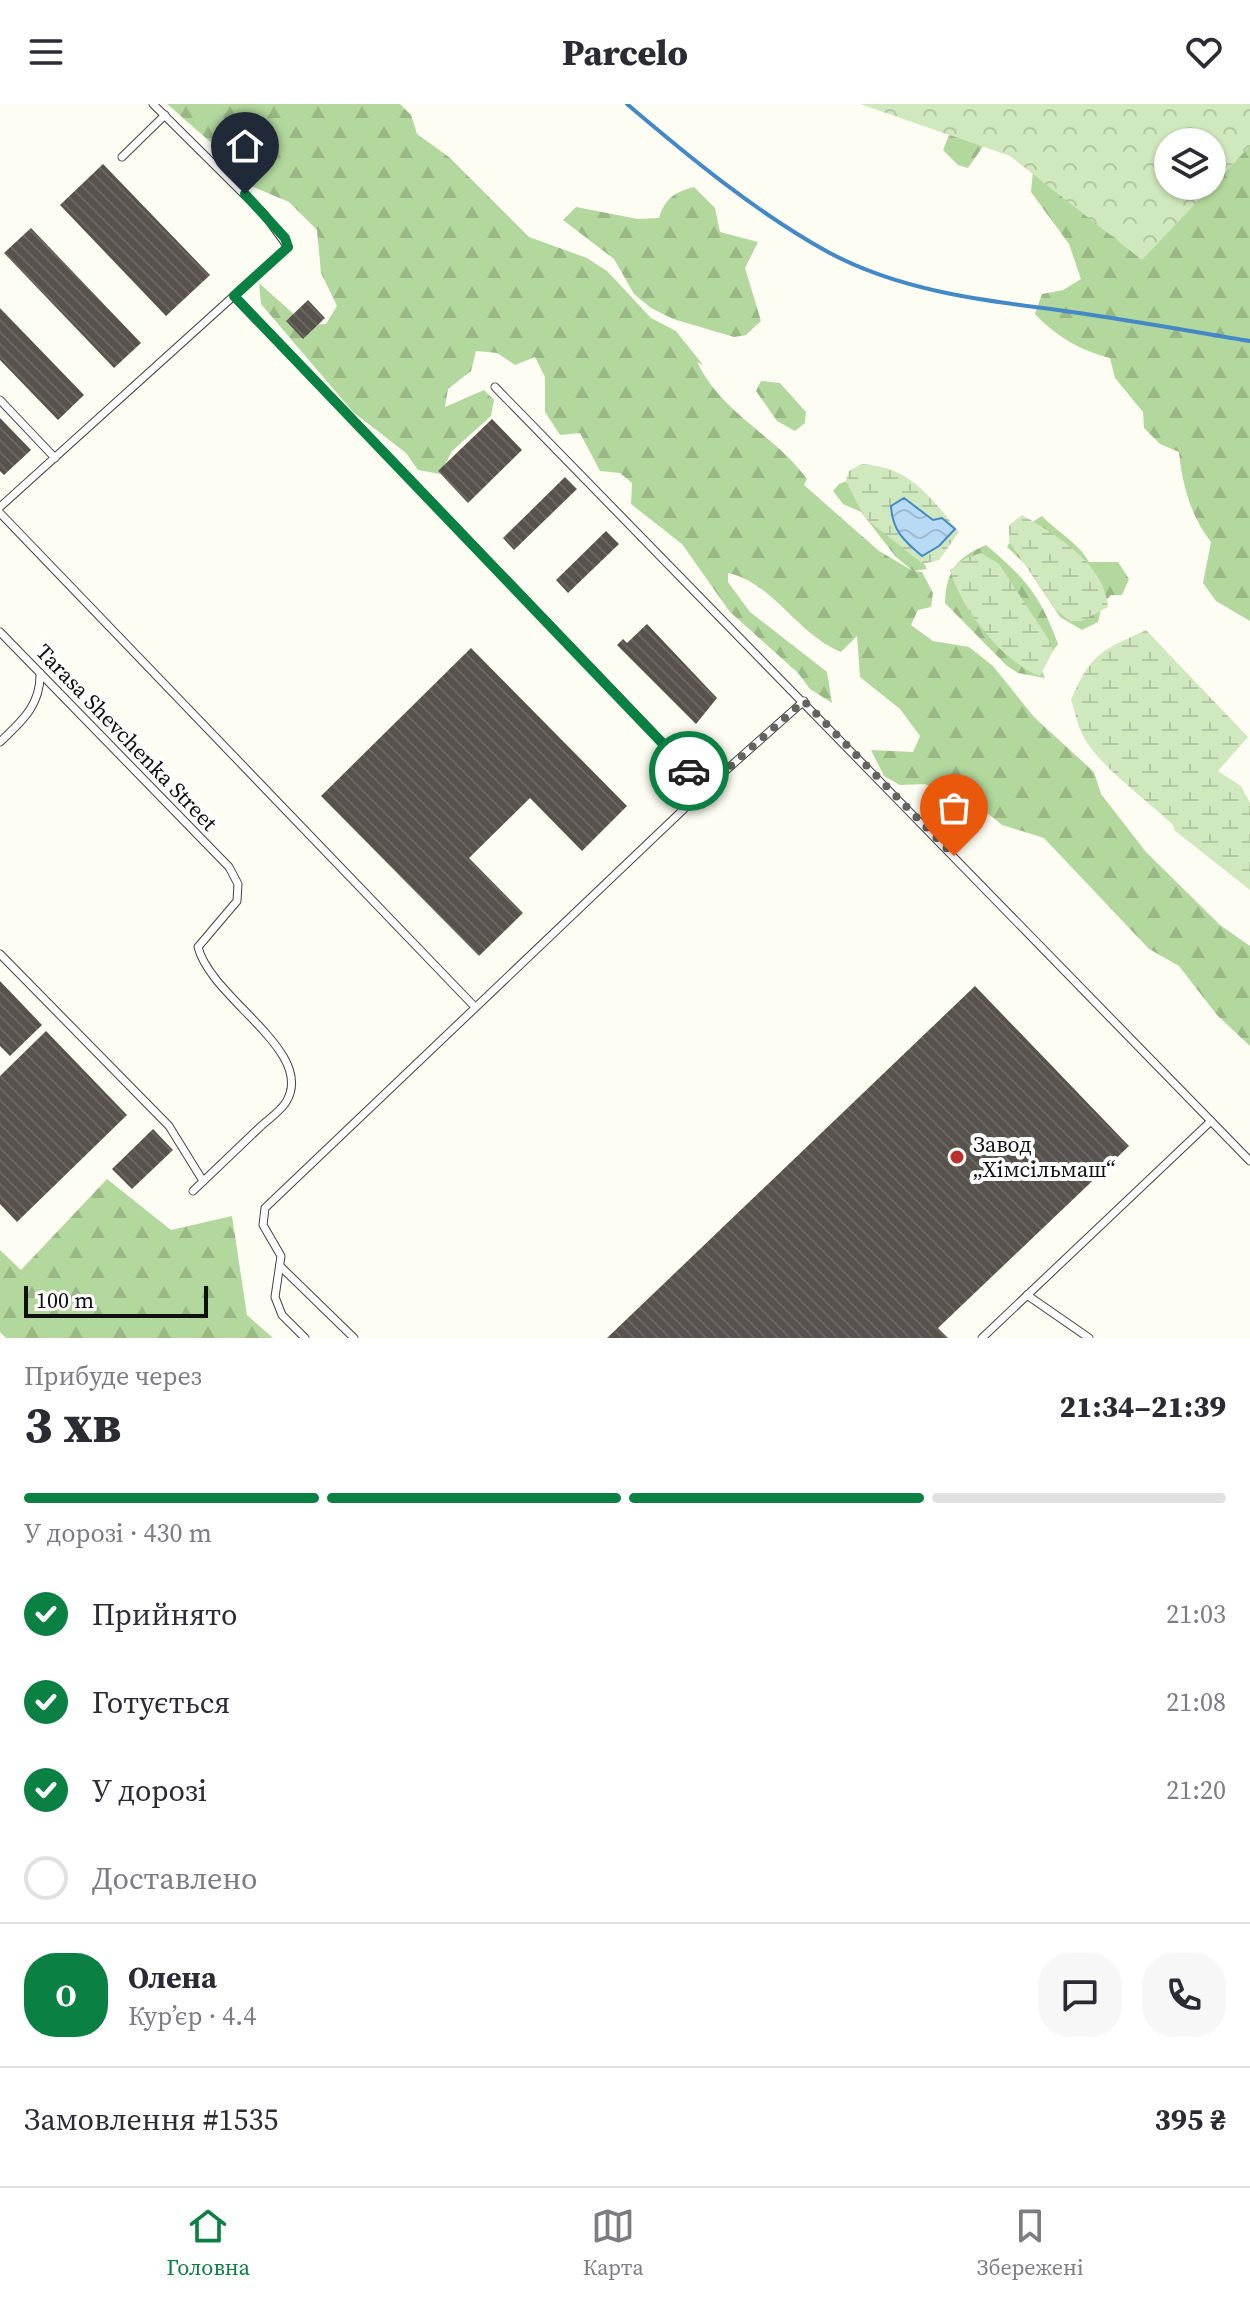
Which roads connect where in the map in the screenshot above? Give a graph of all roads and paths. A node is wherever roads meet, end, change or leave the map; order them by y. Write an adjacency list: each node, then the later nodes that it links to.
1 (153, 104): 2 (lane)
2 (165, 115): 3 (lane); 4 (lane)
3 (122, 157)
4 (234, 296): 7 (lane); 13 (lane)
5 (495, 387): 11 (lane)
6 (0, 400): 7 (lane)
7 (55, 458): 8 (lane)
8 (0, 510): 15 (lane)
9 (0, 632): 10 (lane, Tarasa Shevchenka Street)
10 (40, 673): 12 (lane); 18 (lane, Tarasa Shevchenka Street)
11 (804, 701): 13 (lane); 16 (lane)
12 (0, 742)
13 (706, 788): 15 (lane)
14 (0, 954): 18 (lane)
15 (474, 1006): 20 (lane)
16 (1211, 1121): 17 (lane); 21 (lane)
17 (1250, 1161)
18 (203, 1181): 19 (lane)
19 (193, 1191)
20 (280, 1266): 22 (lane); 23 (lane)
21 (1027, 1295): 24 (lane); 25 (lane)
22 (305, 1338)
23 (354, 1338)
24 (982, 1338)
25 (1089, 1338)

